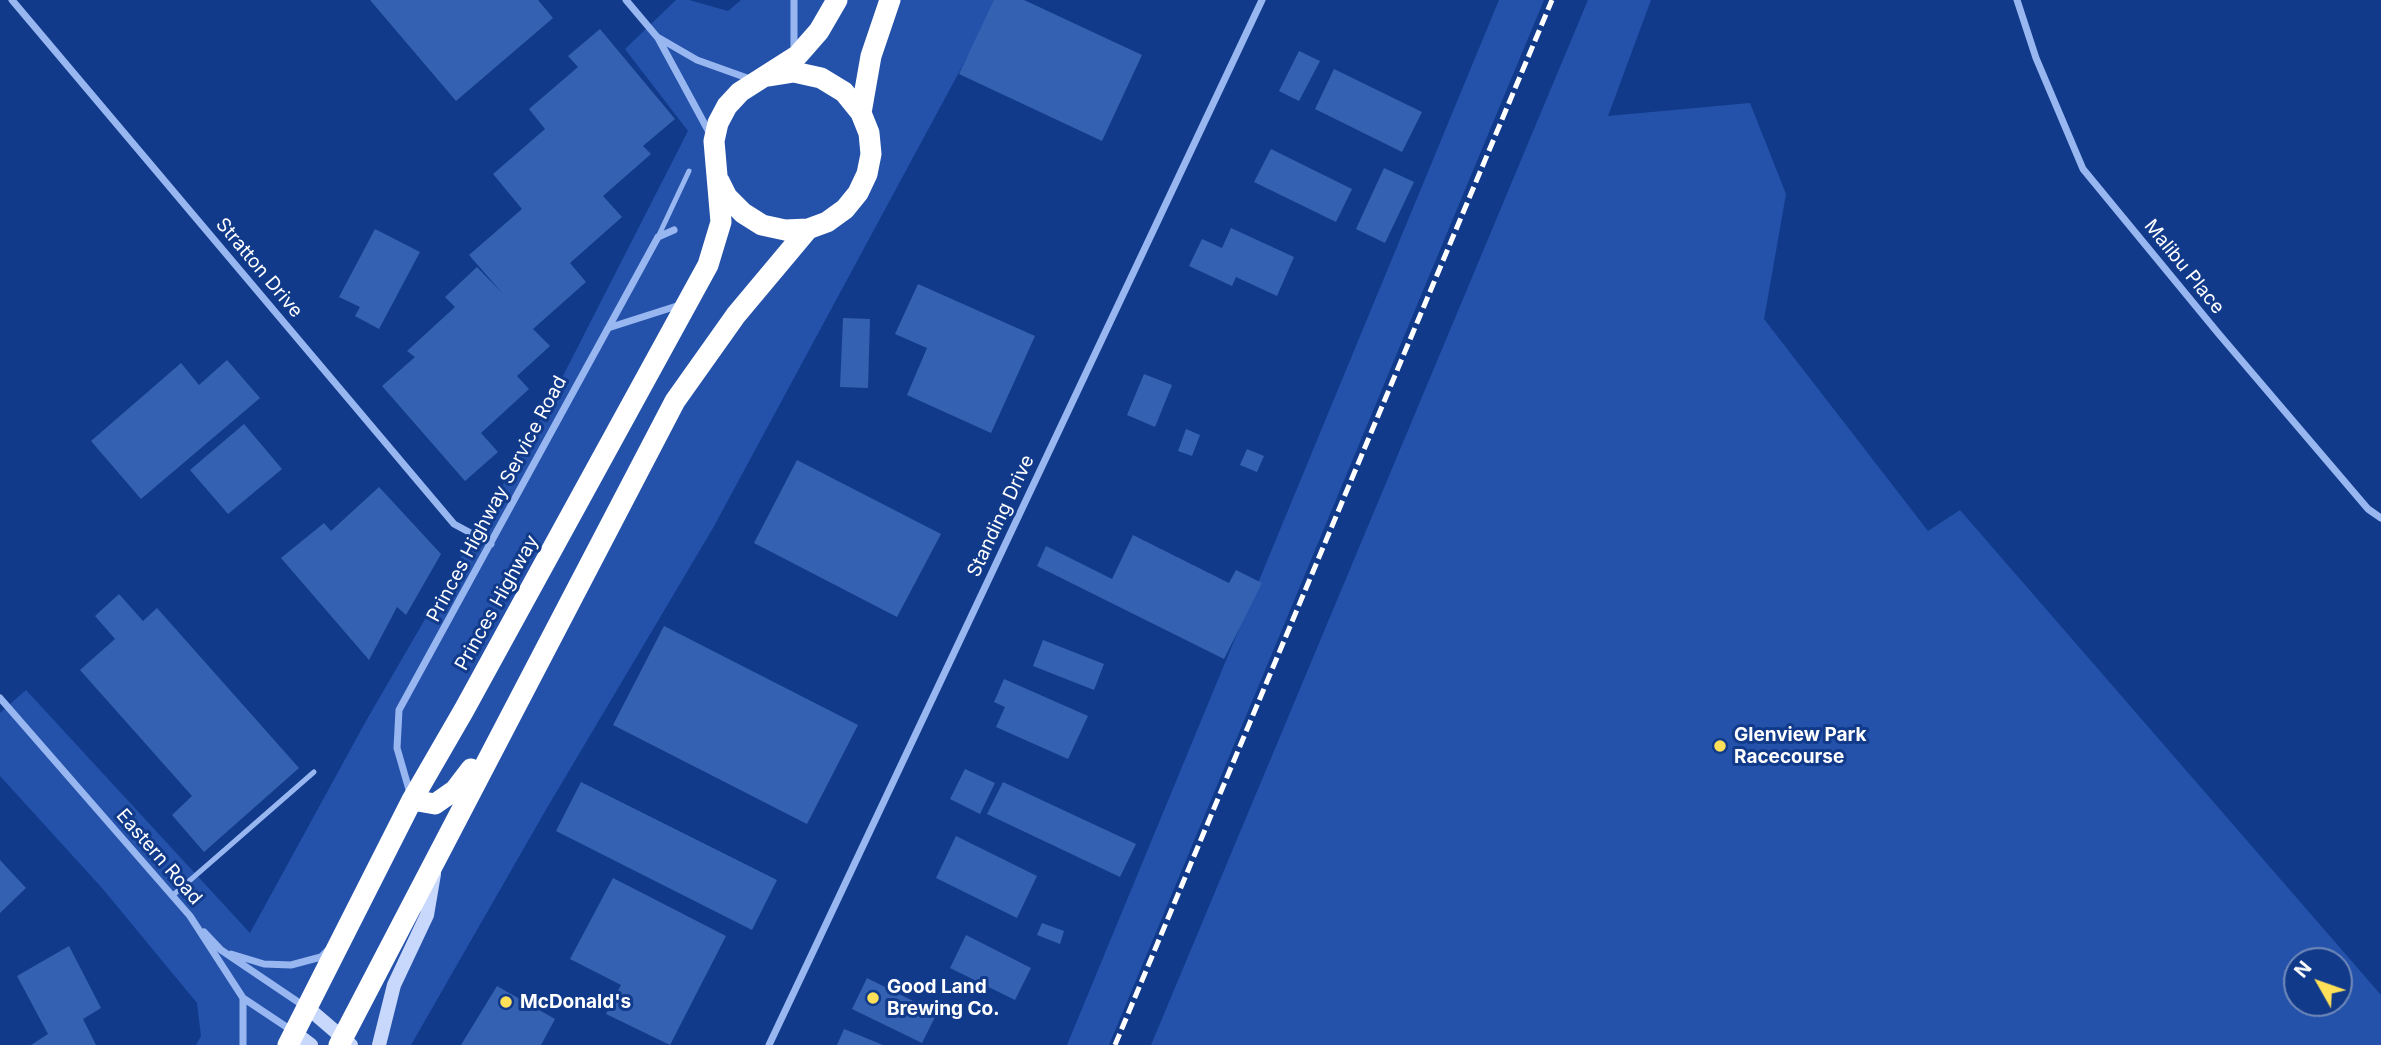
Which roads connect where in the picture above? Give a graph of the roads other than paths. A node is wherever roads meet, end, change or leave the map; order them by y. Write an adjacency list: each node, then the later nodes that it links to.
1 (12, 0): 21 (street, Stratton Drive)
2 (626, 0): 8 (street)
3 (794, 0): 9 (street)
4 (837, 0): 9 (highway, Princes Highway)
5 (890, 0): 11 (highway, Princes Highway)
6 (1262, 0): 37 (street, Standing Drive)
7 (2018, 0): 20 (street, Malibu Place)
8 (659, 38): 10 (street); 12 (street)
9 (798, 55): 10 (highway, Princes Highway)
10 (761, 79): 11 (highway, Princes Highway); 12 (highway, Princes Highway)
11 (861, 113): 15 (highway, Princes Highway)
12 (714, 141): 14 (highway, Princes Highway)
13 (689, 171): 17 (lane)
14 (717, 176): 15 (highway, Princes Highway); 18 (highway, Princes Highway)
15 (808, 229): 23 (highway, Princes Highway)
16 (674, 230): 17 (street)
17 (658, 237): 19 (street, Princes Highway Service Road)
18 (687, 303): 19 (street); 25 (highway, Princes Highway)
19 (607, 328): 21 (street, Princes Highway Service Road)
20 (2381, 518)
21 (491, 544): 25 (street, Princes Highway Service Road)
22 (0, 698): 27 (street, Eastern Road)
23 (503, 729): 25 (highway); 26 (highway, Princes Highway)
24 (314, 772): 27 (lane)
25 (412, 800): 29 (highway, Princes Highway)
26 (437, 855): 34 (highway, Princes Highway); 36 (street)
27 (172, 896): 28 (street, Eastern Road)
28 (190, 916): 30 (street); 31 (street, Eastern Road)
29 (342, 937): 30 (street); 32 (highway, Princes Highway)
30 (221, 950): 32 (street)
31 (243, 998): 33 (street, Eastern Road); 35 (street)
32 (308, 1008): 33 (highway, Princes Highway); 34 (street)
33 (298, 1041)
34 (344, 1042)
35 (243, 1045)
36 (379, 1045)
37 (769, 1045)

